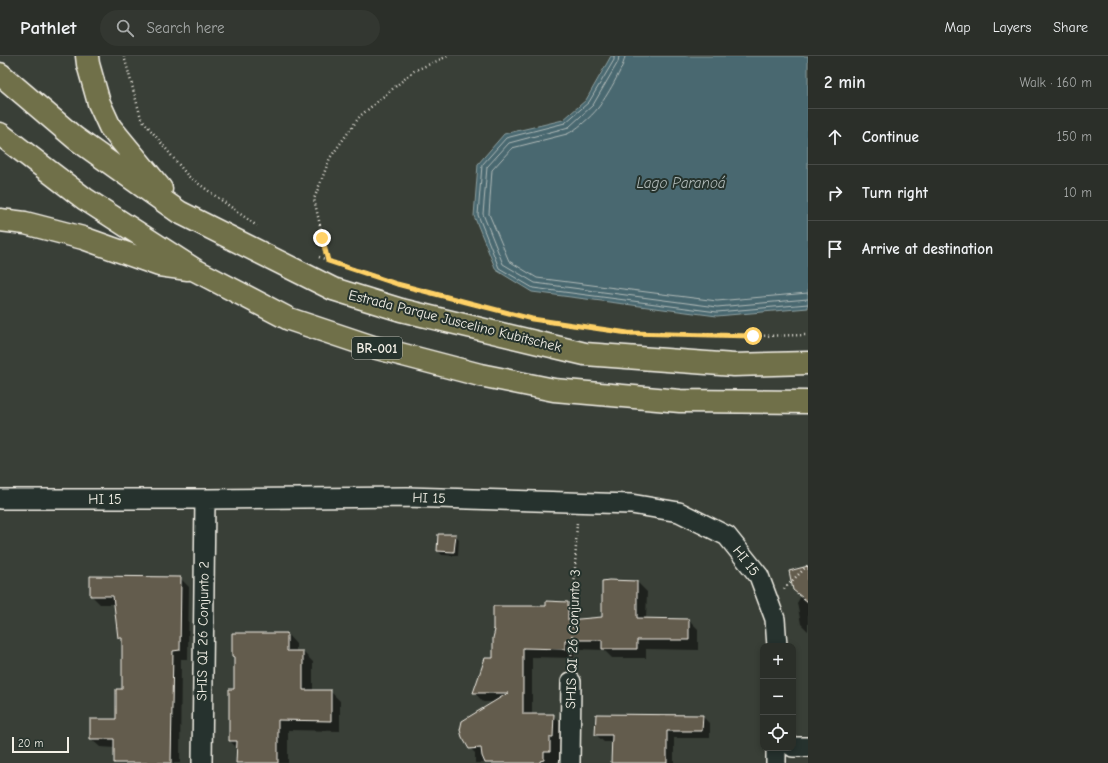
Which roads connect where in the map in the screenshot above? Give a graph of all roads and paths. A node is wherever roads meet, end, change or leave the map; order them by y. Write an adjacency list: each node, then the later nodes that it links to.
1 (87, 56): 6 (highway)
2 (124, 56): 8 (path)
3 (448, 56): 10 (path)
4 (0, 74): 6 (highway, Estrada Parque Juscelino Kubitschek)
5 (0, 134): 11 (highway, BR-001)
6 (180, 212): 15 (highway, Estrada Parque Juscelino Kubitschek)
7 (0, 220): 11 (highway)
8 (262, 230)
9 (313, 255): 10 (path)
10 (328, 261): 12 (path)
11 (195, 270): 16 (highway, BR-001)
12 (487, 308)
13 (539, 320): 14 (path)
14 (808, 335)
15 (808, 363)
16 (808, 402)
17 (0, 499): 18 (street, HI 15)
18 (205, 499): 21 (street, HI 15); 27 (street, SHIS QI 26 Conjunto 2)
19 (577, 514): 23 (path, SHIS QI 26 Conjunto 3)
20 (808, 565): 21 (path)
21 (759, 576): 22 (street, HI 15)
22 (777, 643)
23 (571, 682): 28 (street, SHIS QI 26 Conjunto 3)
24 (796, 747): 25 (street)
25 (808, 747)
26 (776, 751): 29 (street)
27 (202, 763)
28 (570, 763)
29 (776, 763)

